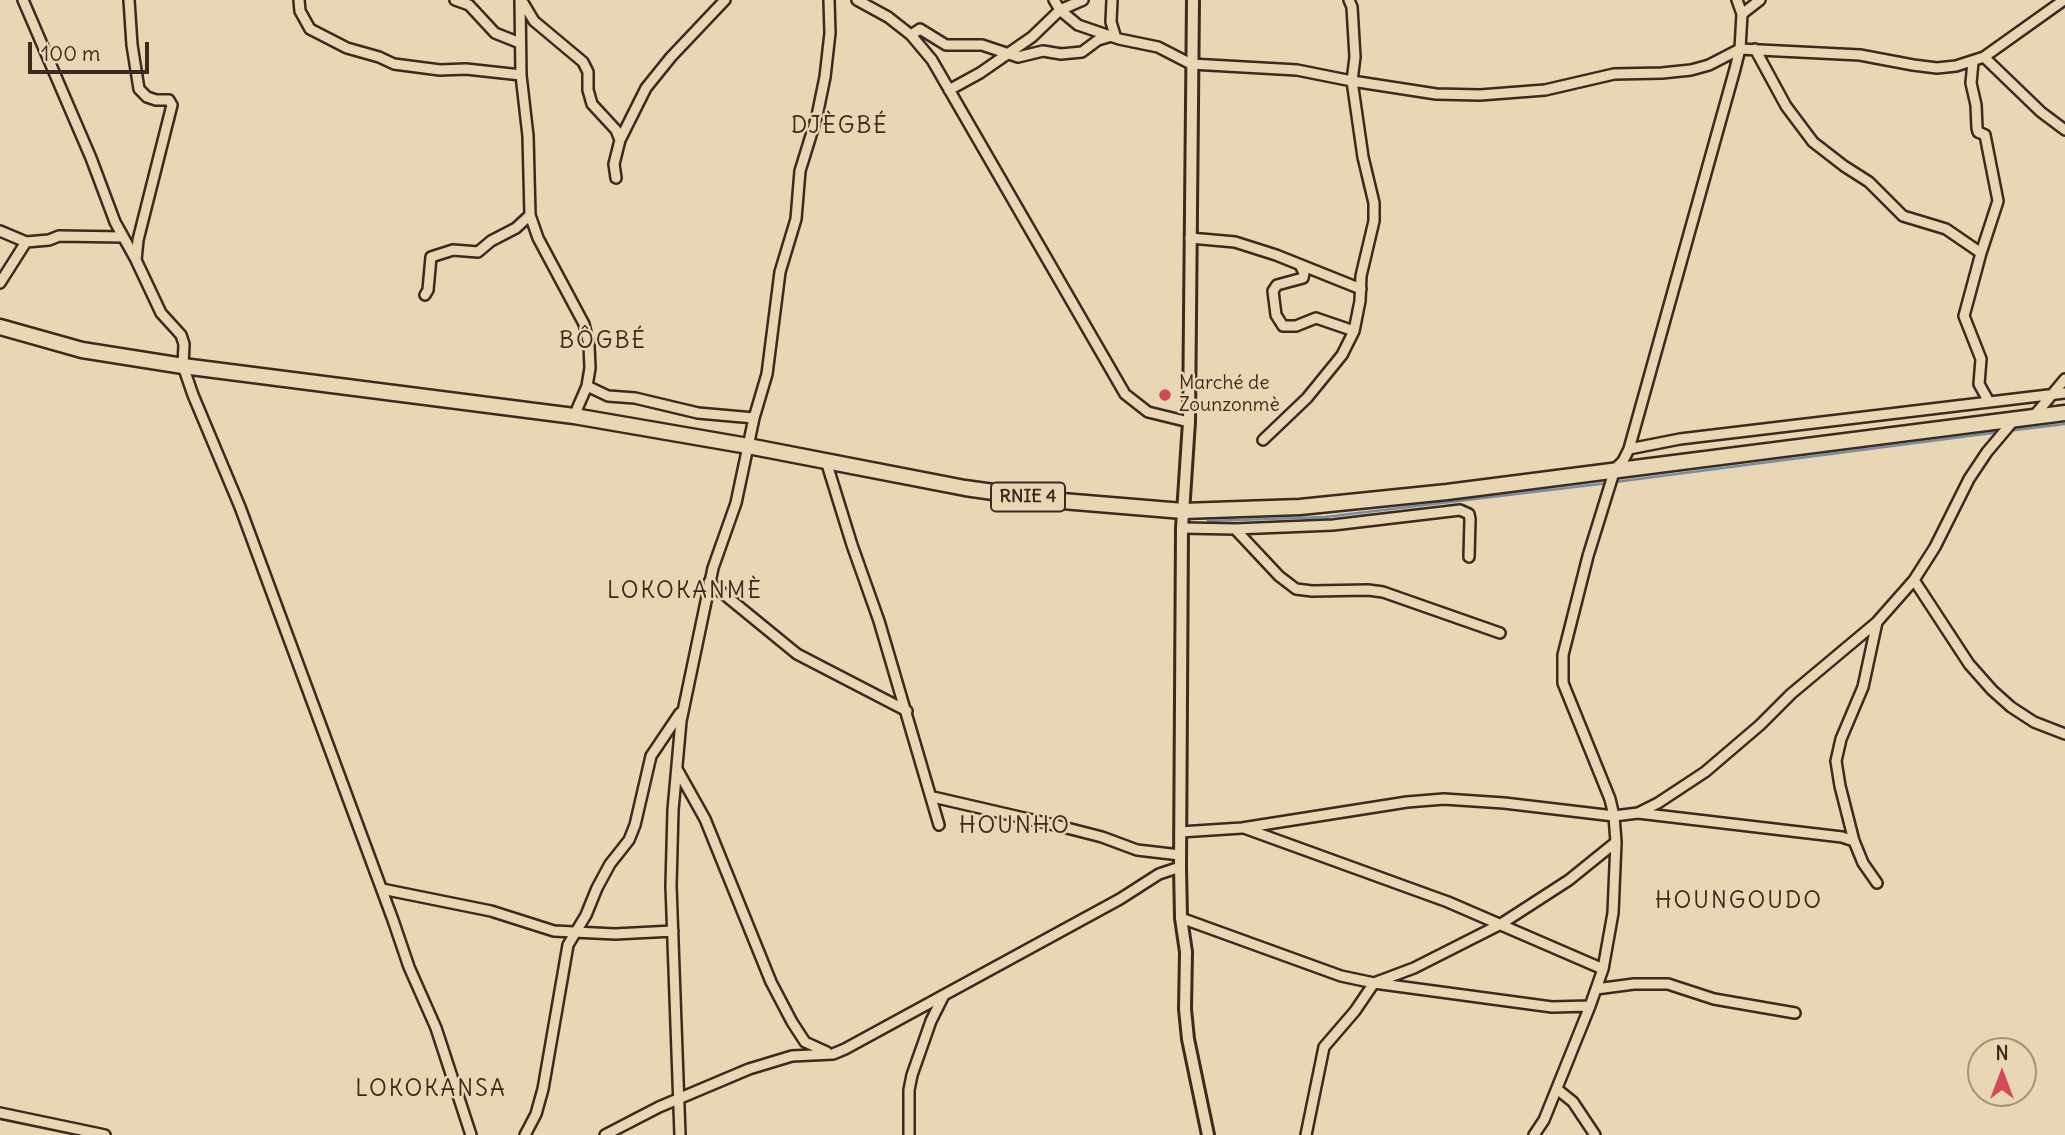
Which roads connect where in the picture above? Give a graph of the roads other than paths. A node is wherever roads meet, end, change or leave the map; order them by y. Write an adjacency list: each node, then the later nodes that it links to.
1 (23, 0): 38 (street)
2 (129, 0): 42 (street)
3 (299, 0): 30 (street)
4 (455, 0): 22 (street)
5 (521, 0): 22 (street); 34 (street)
6 (725, 0): 34 (street)
7 (829, 0): 58 (street)
8 (857, 0): 19 (street)
9 (1054, 0): 17 (street)
10 (1083, 0): 17 (street)
11 (1112, 0): 20 (street)
12 (1193, 0): 29 (street)
13 (1349, 0): 31 (street)
14 (1737, 0): 18 (street)
15 (1760, 0): 18 (street)
16 (2064, 0): 27 (street)
17 (1060, 10): 20 (street); 21 (street)
18 (1742, 14): 23 (street)
19 (911, 35): 26 (street); 32 (street)
20 (1110, 36): 25 (street); 29 (street)
21 (1032, 37): 25 (street); 26 (street)
22 (520, 43): 30 (street)
23 (1740, 49): 24 (street); 31 (street); 63 (street)
24 (1755, 49): 28 (street); 41 (street)
25 (1043, 51): 26 (street)
26 (1005, 53): 32 (street)
27 (1984, 57): 28 (street); 33 (street)
28 (1973, 62): 41 (street)
29 (1191, 64): 31 (street); 39 (street)
30 (521, 75): 36 (street)
31 (1352, 81): 45 (street)
32 (949, 90): 60 (street)
33 (2065, 130)
34 (620, 140): 35 (street)
35 (616, 178)
36 (530, 215): 46 (street); 51 (street)
37 (0, 231): 40 (street)
38 (123, 237): 40 (street); 42 (street)
39 (1190, 238): 43 (street); 60 (street)
40 (26, 242): 44 (street)
41 (1981, 253): 54 (street)
42 (136, 260): 49 (street)
43 (1301, 267): 45 (street); 48 (street)
44 (0, 284)
45 (1361, 289): 48 (street)
46 (425, 295)
47 (0, 327): 49 (main road, RNIE 4)
48 (1354, 331): 61 (street)
49 (183, 366): 56 (main road, RNIE 4); 89 (street)
50 (2065, 379): 53 (street)
51 (587, 386): 56 (street); 58 (street)
52 (2065, 393): 53 (street)
53 (2052, 394): 54 (street); 57 (street)
54 (1989, 402): 63 (street)
55 (2065, 413): 57 (main road, RNIE 4)
56 (574, 416): 62 (main road, RNIE 4)
57 (2034, 416): 59 (main road, RNIE 4)
58 (754, 418): 62 (street)
59 (2015, 419): 65 (main road, RNIE 4); 71 (street)
60 (1189, 422): 66 (street)
61 (1263, 440)
62 (748, 446): 64 (main road, RNIE 4); 72 (street)
63 (1629, 449): 65 (street)
64 (826, 461): 66 (main road, RNIE 4); 76 (street)
65 (1615, 470): 67 (main road, RNIE 4); 81 (street)
66 (1183, 511): 67 (main road, RNIE 4); 68 (street)
67 (1332, 516): 69 (street); 70 (street)
68 (1182, 527): 69 (street); 84 (street)
69 (1235, 529): 74 (street)
70 (1469, 557)
71 (1914, 580): 73 (street); 77 (street)
72 (709, 582): 75 (street); 76 (street)
73 (1877, 622): 80 (street); 85 (street)
74 (1500, 633)
75 (683, 709): 78 (street); 93 (street)
76 (907, 711): 79 (street)
77 (2065, 733)
78 (677, 769): 92 (street); 100 (street)
79 (933, 797): 82 (street); 87 (street)
80 (1638, 813): 81 (street); 85 (street)
81 (1614, 816): 83 (street); 86 (street)
82 (939, 825)
83 (1242, 828): 84 (street); 91 (street)
84 (1180, 832): 87 (street)
85 (1854, 841): 88 (street)
86 (1616, 842): 91 (street); 94 (street)
87 (1180, 861): 90 (street); 97 (street)
88 (1877, 883)
89 (382, 889): 93 (street); 106 (street)
90 (1181, 918): 95 (street); 111 (street)
91 (1501, 924): 94 (street); 95 (street)
92 (673, 931): 93 (street); 102 (street)
93 (573, 934): 107 (street)
94 (1602, 969): 96 (street)
95 (1374, 982): 98 (street); 112 (street)
96 (1596, 989): 98 (street); 99 (street)
97 (943, 997): 100 (street); 110 (street)
98 (1590, 1006): 101 (street)
99 (1795, 1013)
100 (833, 1054): 102 (street)
101 (1557, 1089): 104 (street); 113 (street)
102 (678, 1099): 108 (street); 109 (street)
103 (0, 1113): 105 (street)
104 (1588, 1130): 114 (street)
105 (106, 1135)
106 (471, 1135)
107 (525, 1135)
108 (605, 1135)
109 (680, 1135)
110 (909, 1135)
111 (1208, 1135)
112 (1306, 1135)
113 (1534, 1135)
114 (1595, 1135)

